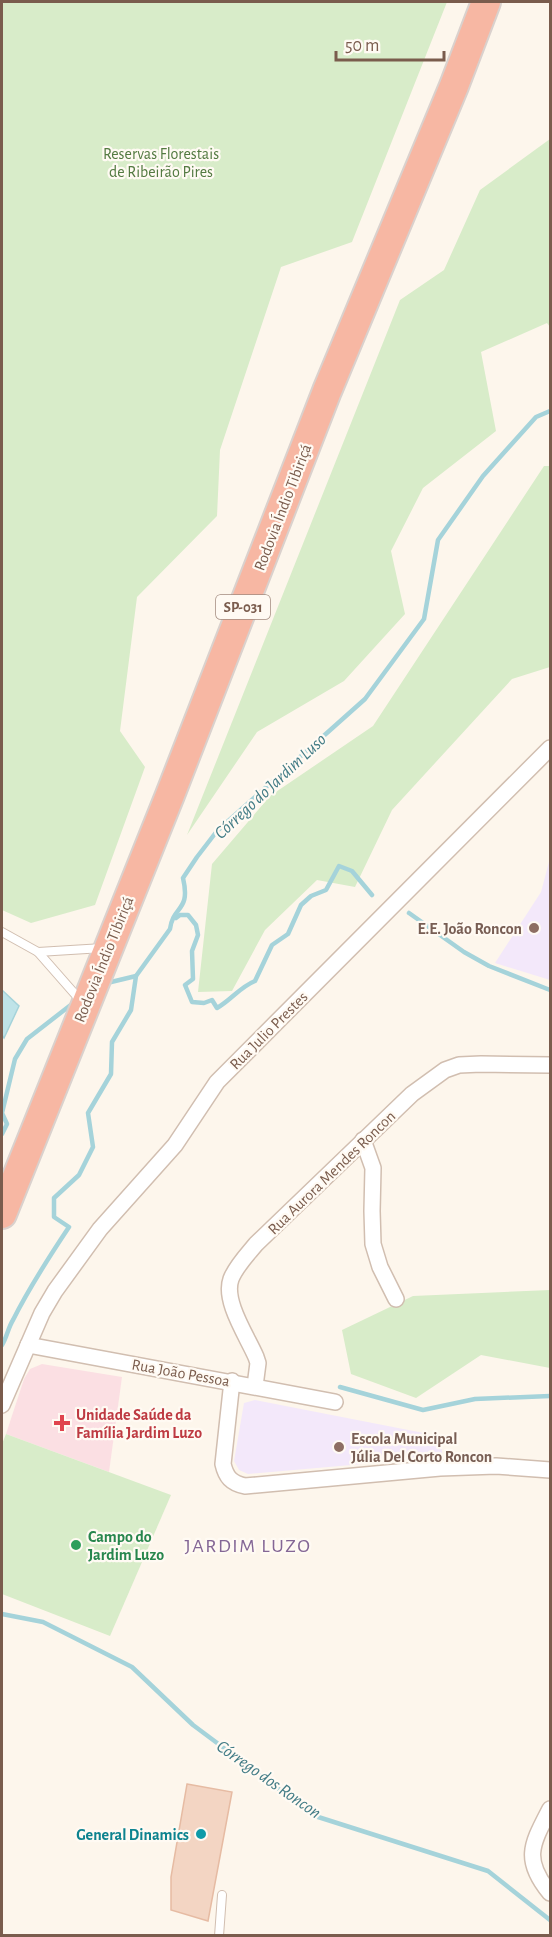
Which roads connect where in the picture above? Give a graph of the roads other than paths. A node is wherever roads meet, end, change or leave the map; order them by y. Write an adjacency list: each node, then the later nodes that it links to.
1 (486, 2): 4 (highway, Rodovia Índio Tibiriçá / SP-031)
2 (548, 754): 11 (street, Rua Julio Prestes)
3 (2, 932): 5 (lane)
4 (108, 948): 5 (lane); 6 (highway, Rodovia Índio Tibiriçá / SP-031)
5 (38, 952): 6 (lane)
6 (84, 1005): 9 (highway, Rodovia Índio Tibiriçá / SP-031)
7 (550, 1065): 8 (street, Rua Aurora Mendes Roncon)
8 (363, 1140): 10 (street); 13 (street, Rua Aurora Mendes Roncon)
9 (2, 1214)
10 (396, 1299)
11 (28, 1345): 12 (street, Rua João Pessoa); 15 (street, Rua Julio Prestes)
12 (232, 1381): 13 (street, Rua João Pessoa); 16 (street)
13 (255, 1386): 14 (street, Rua João Pessoa)
14 (335, 1402)
15 (2, 1405)
16 (550, 1470)
17 (550, 1809): 18 (street)
18 (550, 1893)
19 (222, 1895): 20 (lane)
20 (219, 1935)

